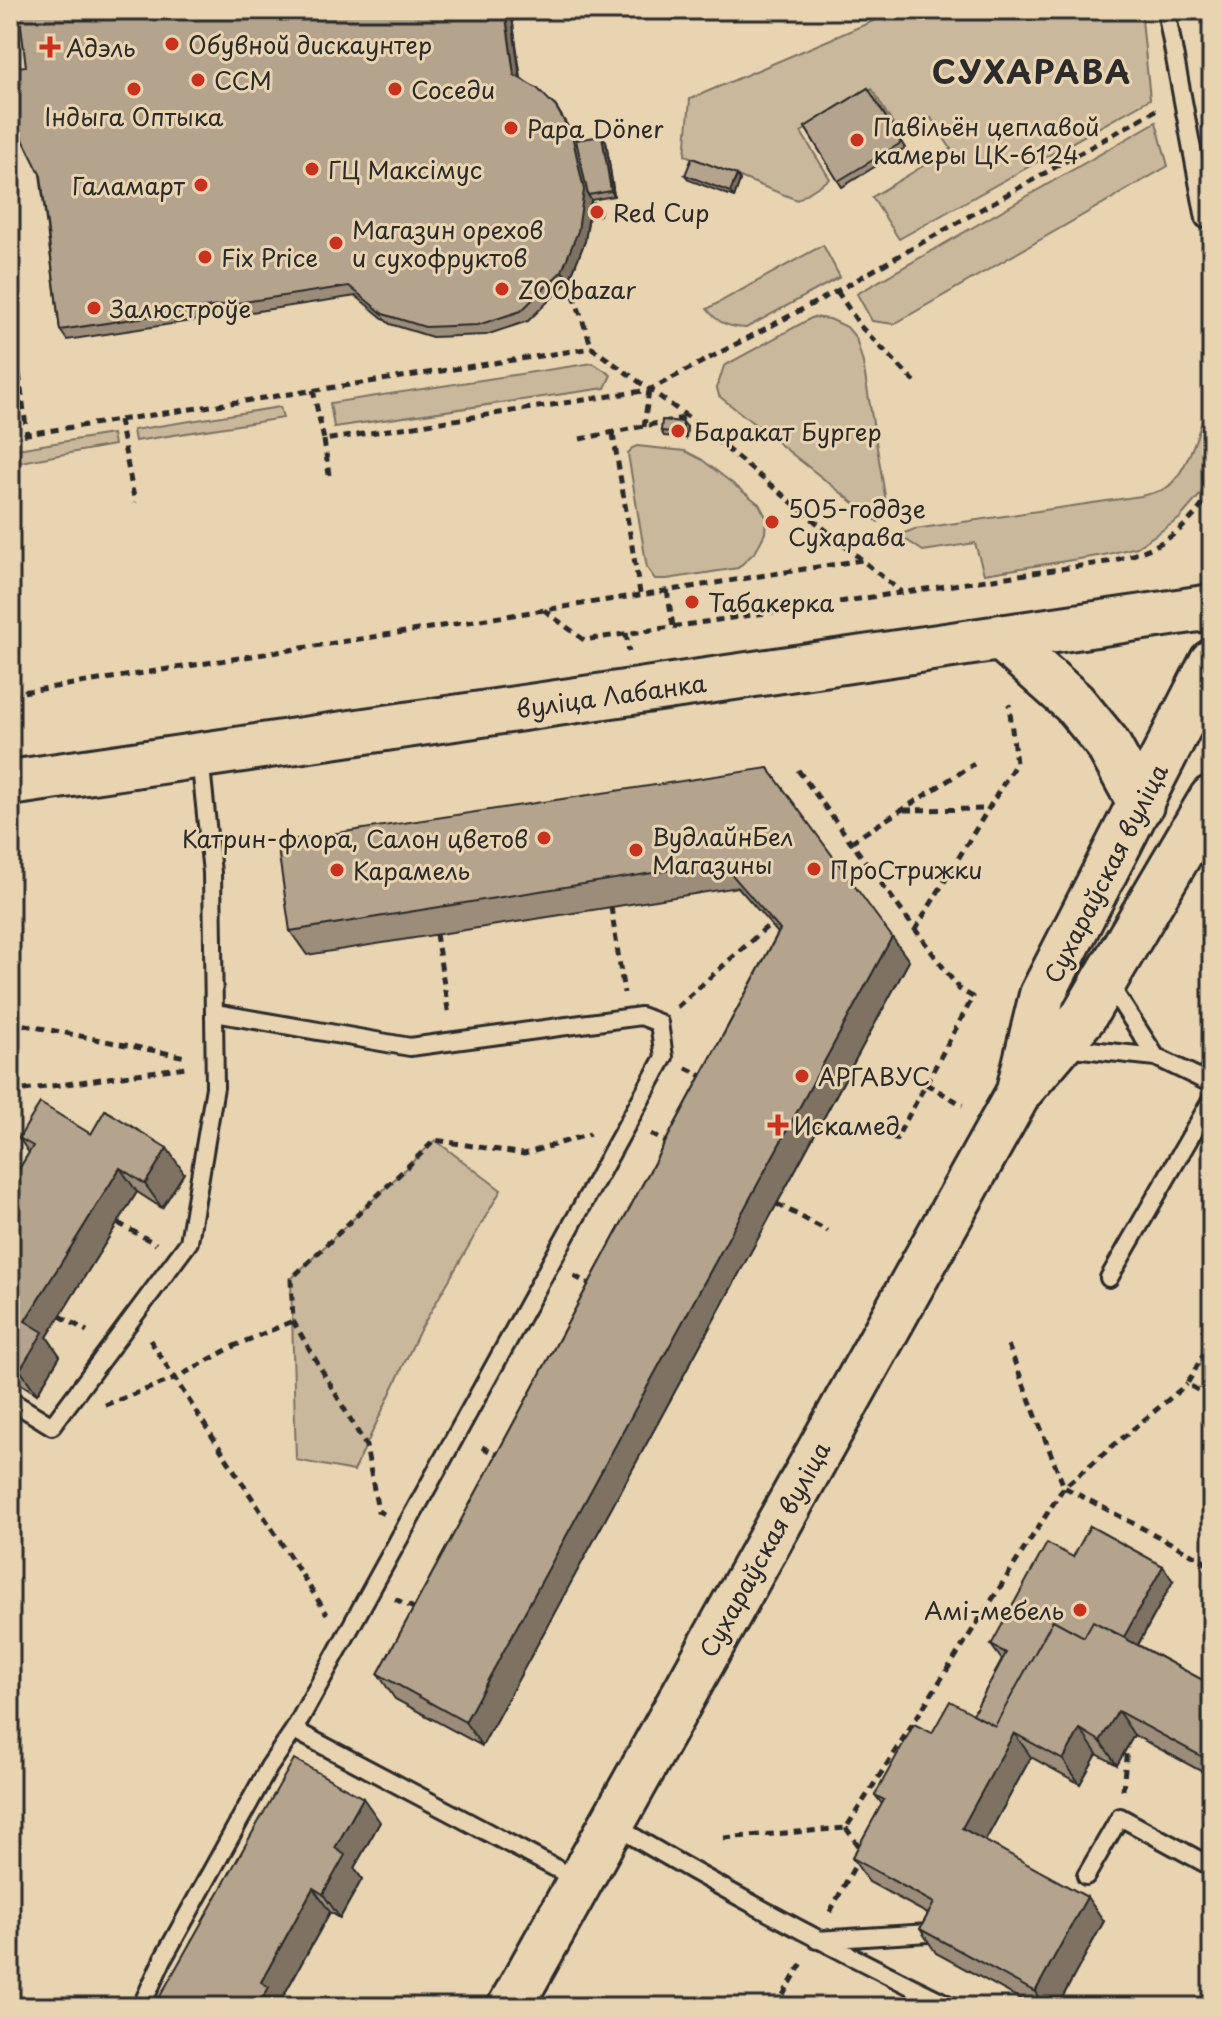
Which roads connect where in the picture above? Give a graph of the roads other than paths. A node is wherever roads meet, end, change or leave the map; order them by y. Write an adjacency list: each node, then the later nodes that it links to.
1 (1166, 10): 2 (lane)
2 (1205, 219)
3 (1212, 607): 4 (main road, вуліца Лабанка)
4 (1000, 637): 6 (main road, вуліца Лабанка); 9 (main road)
5 (1212, 662): 9 (main road, Сухараўская вуліца)
6 (200, 755): 7 (main road, вуліца Лабанка); 11 (lane)
7 (10, 783)
8 (1212, 798): 10 (main road, Сухараўская вуліца)
9 (1141, 805): 15 (main road, Сухараўская вуліца)
10 (1106, 980): 12 (main road, Сухараўская вуліца); 13 (lane)
11 (215, 1013): 18 (lane); 19 (lane)
12 (1058, 1047): 13 (lane); 15 (main road, Сухараўская вуліца)
13 (1156, 1057): 14 (lane)
14 (1212, 1084)
15 (1019, 1092): 20 (main road, Сухараўская вуліца)
16 (1212, 1099): 17 (lane)
17 (1109, 1278)
18 (10, 1400)
19 (294, 1730): 23 (lane); 26 (lane)
20 (611, 1823): 23 (main road, Сухараўская вуліца); 25 (lane)
21 (1212, 1867): 22 (lane)
22 (1086, 1876)
23 (579, 1881): 27 (main road, Сухараўская вуліца)
24 (929, 1933): 25 (lane)
25 (815, 1940): 28 (lane)
26 (141, 2007)
27 (510, 2007)
28 (953, 2007)

